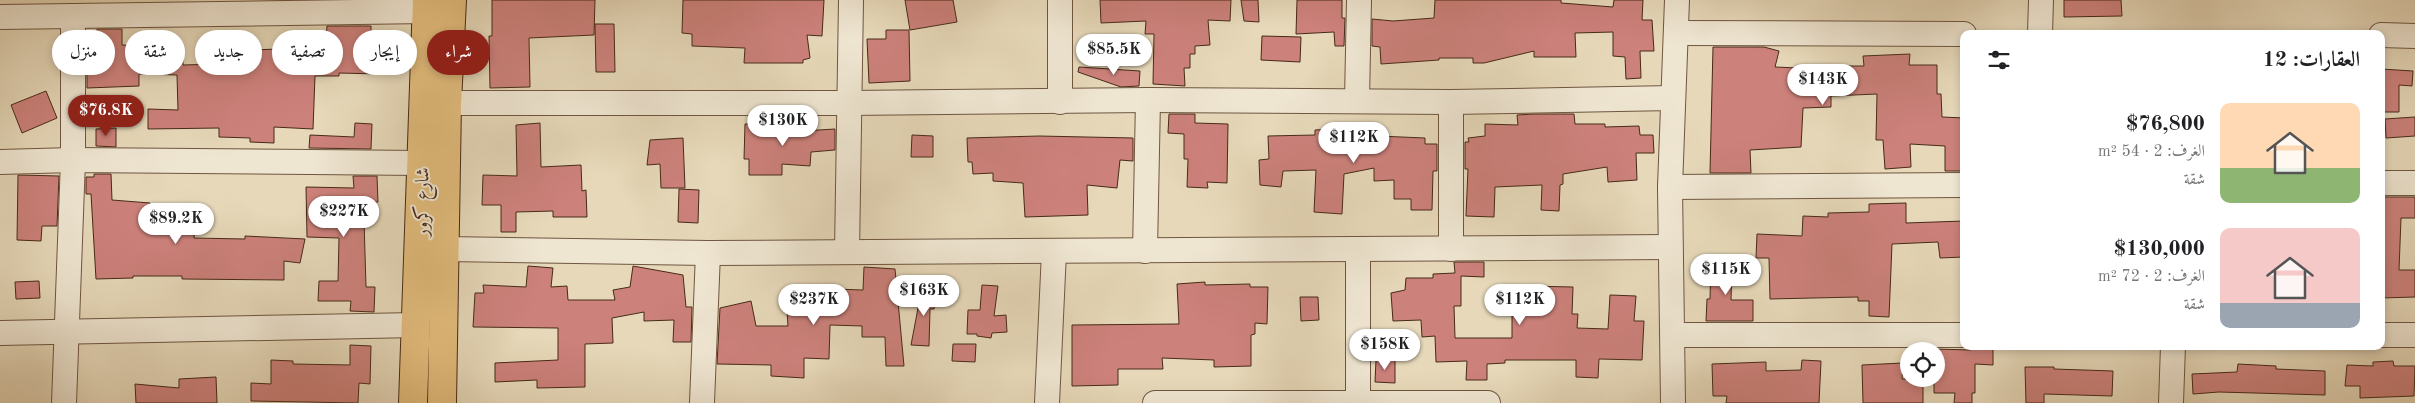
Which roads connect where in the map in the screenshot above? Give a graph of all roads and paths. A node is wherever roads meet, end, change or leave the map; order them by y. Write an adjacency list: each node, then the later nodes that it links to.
1 (452, 0): 20 (main road, شارع كرور)
2 (851, 0): 21 (street)
3 (1060, 0): 18 (street)
4 (1359, 0): 17 (street)
5 (1677, 0): 11 (street)
6 (2041, 0): 10 (street)
7 (427, 5): 8 (street); 24 (main road, شارع كرور)
8 (73, 16): 9 (street); 22 (street)
9 (0, 17)
10 (2040, 30)
11 (1676, 33): 12 (street); 15 (street)
12 (1960, 34)
13 (2385, 36): 14 (street)
14 (2415, 36)
15 (1673, 98): 19 (street); 28 (street)
16 (1148, 100): 17 (street); 18 (street); 33 (street)
17 (1357, 100): 19 (street)
18 (1060, 102): 21 (street)
19 (1451, 102): 31 (street)
20 (448, 103): 21 (street); 30 (main road, شارع كرور)
21 (848, 103): 34 (street)
22 (73, 160): 23 (street); 24 (street); 38 (street)
23 (0, 162)
24 (422, 163): 37 (main road, شارع كرور)
25 (2385, 183): 26 (street)
26 (2415, 183)
27 (1960, 185): 28 (street)
28 (1670, 187): 29 (street)
29 (1670, 247): 31 (street); 40 (street)
30 (445, 249): 36 (street); 48 (main road, شارع كرور)
31 (1451, 249): 32 (street)
32 (1358, 250): 33 (street); 45 (street)
33 (1145, 251): 35 (street)
34 (847, 252): 35 (street); 36 (street)
35 (1054, 252): 50 (street)
36 (708, 253): 49 (street)
37 (417, 325): 38 (street); 47 (main road, شارع كرور)
38 (66, 332): 39 (street); 46 (street)
39 (0, 333)
40 (1673, 335): 41 (street); 53 (street)
41 (1960, 335)
42 (2385, 335): 43 (street)
43 (2415, 335)
44 (2173, 350): 54 (street)
45 (1358, 402): 51 (street); 52 (street)
46 (64, 403)
47 (414, 403)
48 (442, 403)
49 (702, 403)
50 (1047, 403)
51 (1155, 403)
52 (1488, 403)
53 (1673, 403)
54 (2171, 403)

